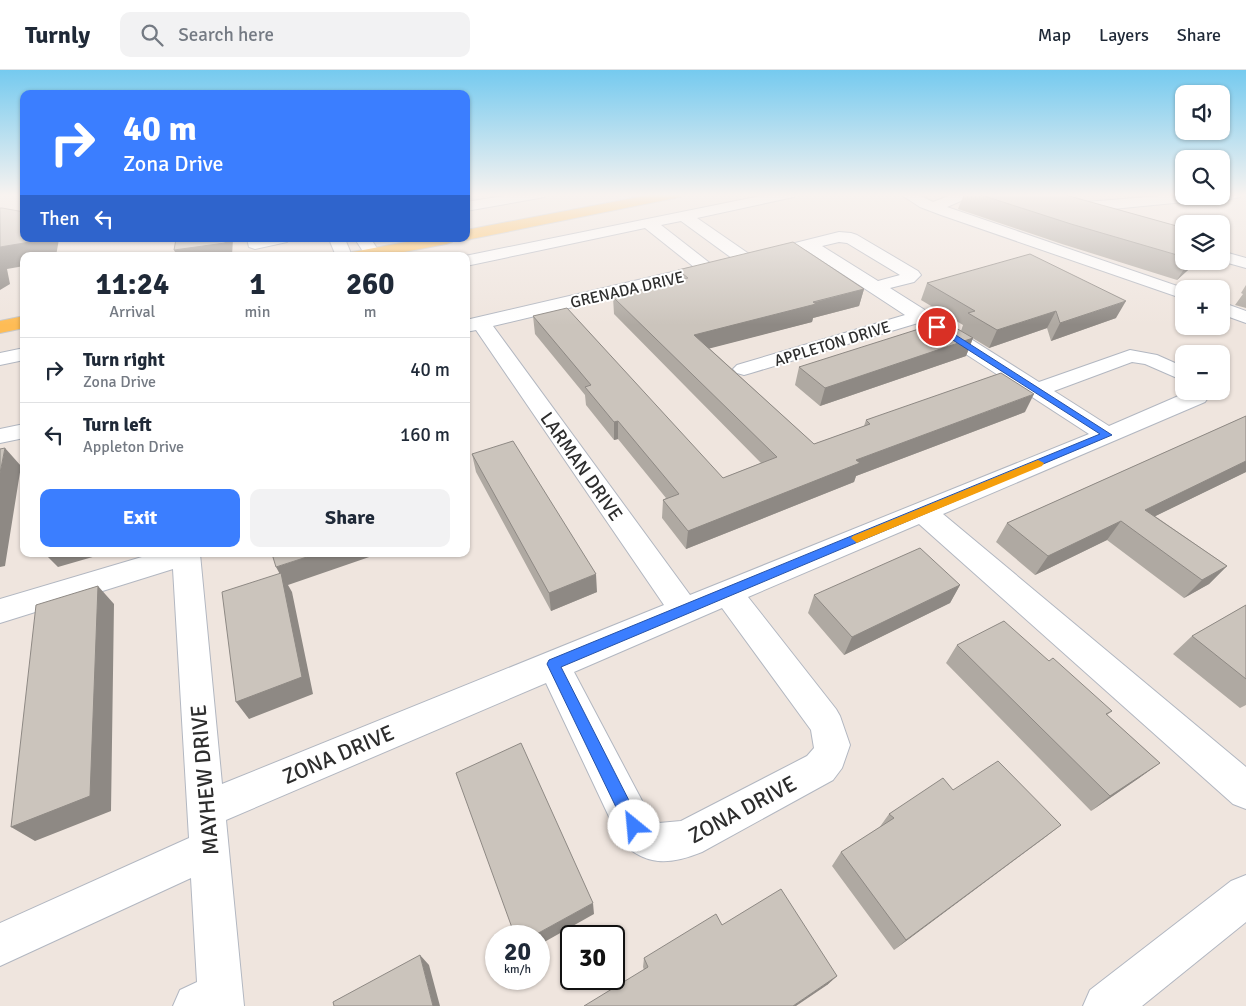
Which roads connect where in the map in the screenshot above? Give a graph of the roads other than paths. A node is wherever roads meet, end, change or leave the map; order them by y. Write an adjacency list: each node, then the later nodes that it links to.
1 (578, 238): 12 (street)
2 (667, 238): 14 (street)
3 (715, 238): 13 (street)
4 (843, 238): 10 (street, GRENADA DRIVE)
5 (847, 238): 15 (street, GRENADA DRIVE)
6 (1022, 238): 16 (street)
7 (255, 242): 8 (street)
8 (265, 242)
9 (431, 242): 11 (main road)
10 (809, 245): 13 (street, GRENADA DRIVE); 15 (street, APPLETON DRIVE)
11 (380, 252)
12 (470, 260)
13 (746, 260): 14 (street, GRENADA DRIVE)
14 (708, 270): 21 (street, GRENADA DRIVE)
15 (875, 287): 18 (street, APPLETON DRIVE)
16 (1175, 291)
17 (1230, 311): 19 (street)
18 (921, 316): 25 (street, APPLETON DRIVE); 27 (street, APPLETON DRIVE)
19 (1246, 317)
20 (20, 323): 22 (main road)
21 (473, 325): 36 (street, LARMAN DRIVE)
22 (0, 327)
23 (20, 355): 24 (street)
24 (0, 359)
25 (744, 369)
26 (1175, 371): 27 (street)
27 (1036, 390): 30 (street, APPLETON DRIVE)
28 (1190, 400): 30 (street, ZONA DRIVE)
29 (20, 432): 31 (street)
30 (1107, 435): 32 (street, ZONA DRIVE)
31 (0, 436)
32 (923, 512): 35 (street, ZONA DRIVE); 39 (street)
33 (176, 557): 37 (street, MAYHEW DRIVE)
34 (186, 557): 40 (street, MAYHEW DRIVE)
35 (727, 592): 36 (street, ZONA DRIVE); 38 (street, ZONA DRIVE)
36 (684, 610): 38 (street, ZONA DRIVE)
37 (0, 611)
38 (553, 664): 40 (street, ZONA DRIVE)
39 (1246, 791)
40 (206, 809): 41 (street, MAYHEW DRIVE)
41 (210, 849): 43 (street); 44 (street, MAYHEW DRIVE)
42 (1246, 896): 45 (street)
43 (0, 945)
44 (213, 1002)
45 (1106, 1006)

